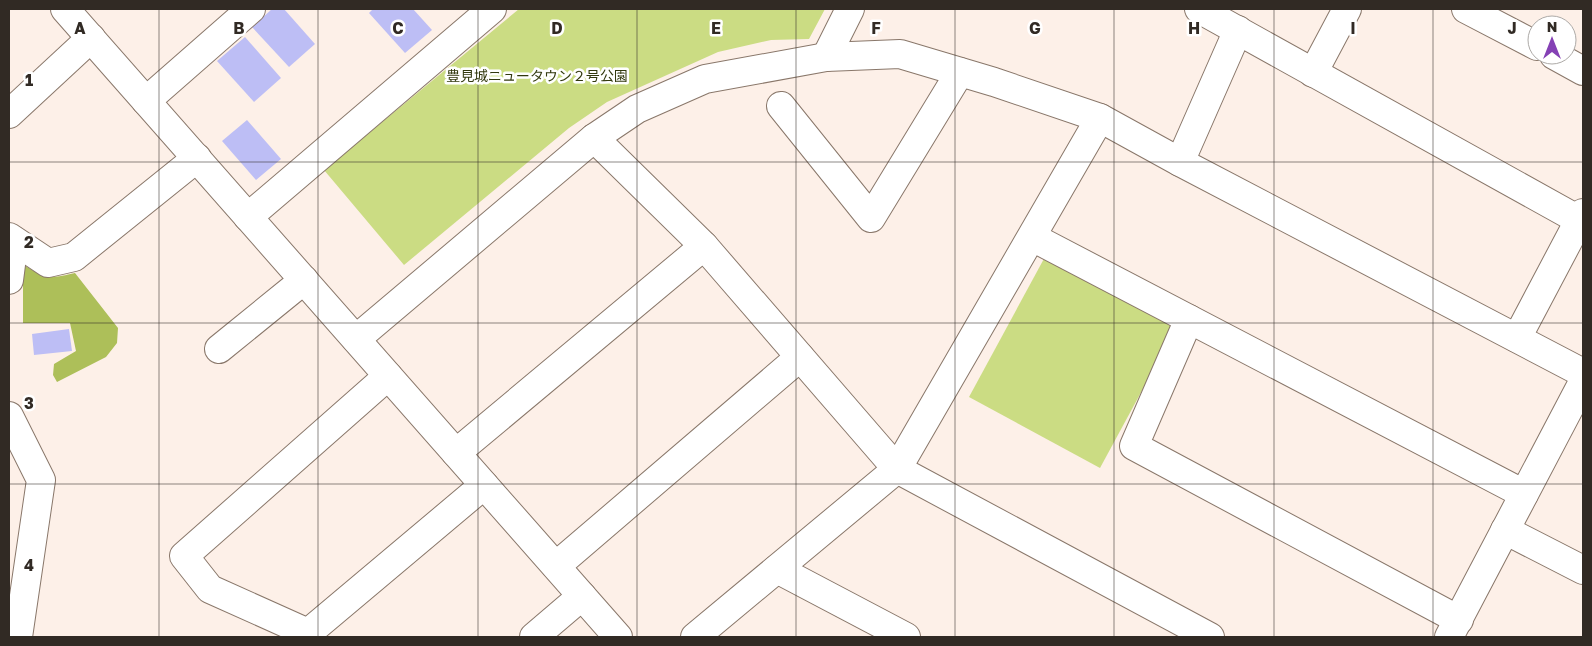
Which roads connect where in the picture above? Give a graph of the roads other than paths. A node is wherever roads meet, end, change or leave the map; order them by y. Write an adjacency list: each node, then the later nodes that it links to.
1 (65, 9): 9 (street)
2 (251, 9): 14 (street)
3 (492, 9): 22 (street)
4 (850, 9): 11 (street)
5 (1199, 9): 8 (street)
6 (1347, 9): 13 (street)
7 (1466, 9): 10 (street)
8 (1238, 30): 13 (street); 20 (street)
9 (91, 38): 14 (street); 16 (street)
10 (1527, 41)
11 (826, 57): 12 (street); 18 (street)
12 (960, 72): 15 (street); 17 (street)
13 (1313, 72): 21 (street)
14 (146, 101): 19 (street)
15 (781, 106)
16 (9, 114)
17 (1100, 118): 20 (street); 23 (street)
18 (594, 138): 25 (street); 30 (street)
19 (197, 158): 22 (street); 24 (street)
20 (1180, 162): 29 (street)
21 (1581, 216): 29 (street)
22 (248, 217): 27 (street)
23 (1032, 236): 28 (street); 38 (street)
24 (11, 239): 26 (street)
25 (704, 246): 32 (street); 37 (street)
26 (9, 280)
27 (304, 280): 30 (street); 31 (street)
28 (1189, 319): 40 (street); 46 (street)
29 (1518, 338): 33 (street)
30 (356, 339): 34 (street)
31 (219, 349)
32 (800, 357): 38 (street); 42 (street)
33 (1583, 373)
34 (388, 376): 37 (street); 39 (street)
35 (1583, 382): 40 (street)
36 (10, 422): 48 (street)
37 (456, 453): 39 (street)
38 (897, 469): 43 (street); 52 (street)
39 (484, 485): 42 (street)
40 (1524, 494): 41 (street)
41 (1505, 530): 44 (street); 46 (street)
42 (556, 566): 45 (street)
43 (777, 569): 47 (street); 51 (street)
44 (1583, 570)
45 (582, 596): 49 (street); 50 (street)
46 (1454, 628)
47 (894, 634)
48 (18, 637)
49 (534, 637)
50 (618, 637)
51 (695, 637)
52 (1210, 637)

